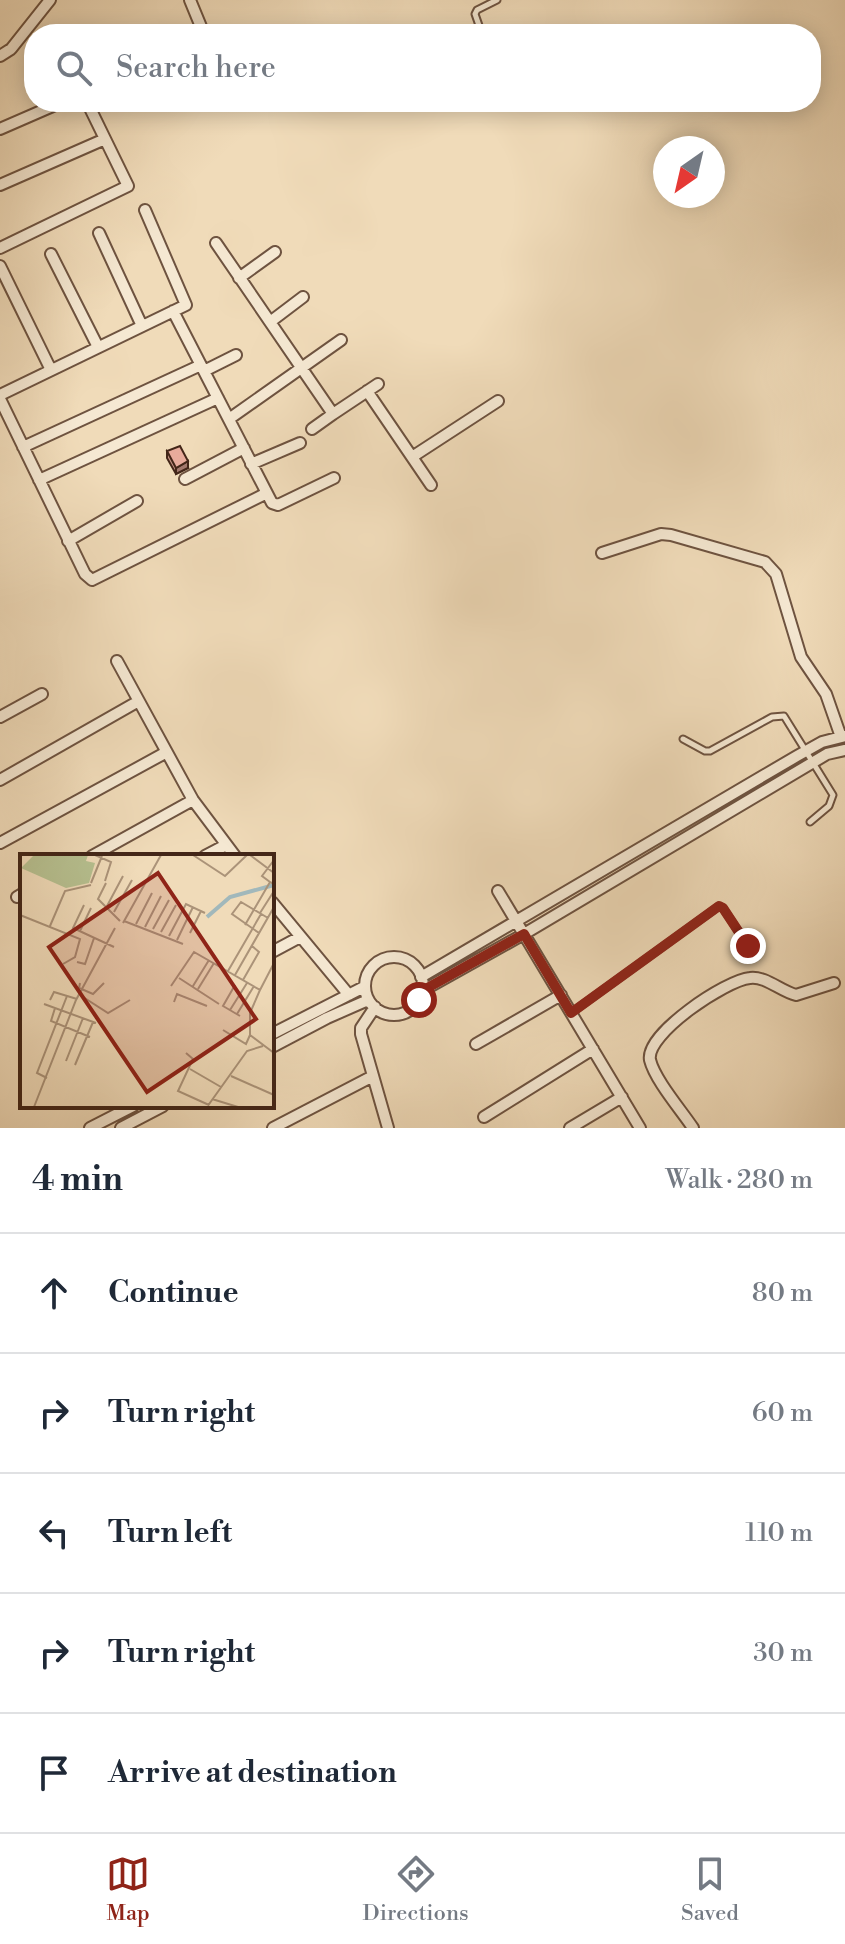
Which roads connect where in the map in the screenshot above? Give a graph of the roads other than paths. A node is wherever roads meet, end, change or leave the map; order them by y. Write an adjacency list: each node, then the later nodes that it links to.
1 (50, 0): 4 (street)
2 (190, 0): 5 (street)
3 (497, 0): 6 (lane)
4 (31, 24)
5 (200, 24)
6 (478, 24)
7 (24, 33): 8 (street)
8 (0, 56)
9 (39, 112): 11 (street)
10 (92, 112): 12 (street)
11 (0, 129)
12 (105, 139): 13 (street); 17 (street)
13 (0, 185)
14 (145, 210): 23 (street)
15 (99, 233): 25 (street)
16 (216, 243): 21 (street)
17 (0, 248)
18 (275, 252): 21 (street)
19 (51, 254): 27 (street)
20 (0, 266): 30 (street)
21 (239, 278): 24 (street)
22 (303, 297): 24 (street)
23 (173, 311): 25 (street); 29 (street)
24 (270, 322): 36 (street)
25 (142, 326): 27 (street)
26 (341, 340): 37 (street)
27 (98, 347): 30 (street)
28 (236, 355): 29 (street)
29 (203, 368): 34 (street); 40 (street)
30 (51, 370): 33 (street)
31 (378, 384): 32 (street)
32 (367, 391): 36 (street); 42 (street)
33 (0, 397): 40 (street)
34 (218, 398): 37 (street); 46 (street)
35 (498, 401): 42 (street)
36 (333, 414): 38 (street)
37 (229, 419): 41 (street)
38 (312, 429)
39 (300, 443): 43 (street)
40 (23, 447): 46 (street)
41 (244, 448): 43 (street); 45 (street)
42 (412, 457): 47 (street)
43 (251, 464): 48 (street)
44 (334, 478): 48 (street)
45 (185, 479)
46 (39, 480): 50 (street)
47 (431, 485)
48 (265, 494): 50 (street)
49 (137, 501): 50 (street)
50 (68, 541)
51 (602, 553): 56 (street)
52 (117, 661): 54 (street)
53 (42, 694): 55 (street)
54 (137, 702): 60 (street); 62 (street)
55 (0, 717)
56 (843, 737): 59 (street)
57 (683, 739): 59 (lane)
58 (845, 750): 61 (street)
59 (805, 751): 61 (lane); 72 (street)
60 (165, 753): 63 (street); 65 (street)
61 (812, 763): 64 (lane); 73 (street)
62 (0, 780)
63 (193, 800): 66 (street); 67 (street)
64 (810, 822)
65 (0, 843)
66 (226, 845): 68 (street); 69 (street)
67 (96, 854)
68 (209, 854)
69 (233, 854)
70 (498, 891): 72 (street)
71 (274, 904): 74 (street)
72 (516, 921): 73 (street); 77 (street)
73 (524, 934): 80 (street); 82 (street)
74 (300, 937): 76 (street); 81 (street)
75 (748, 946): 84 (lane)
76 (274, 951)
77 (421, 977): 79 (street); 80 (street)
78 (834, 983): 100 (street)
79 (364, 987): 81 (street); 83 (street)
80 (422, 991): 83 (street)
81 (349, 995): 85 (street)
82 (561, 995): 84 (street); 86 (street)
83 (372, 1004): 87 (street); 89 (street)
84 (571, 1013): 88 (street)
85 (274, 1033)
86 (476, 1044)
87 (274, 1046)
88 (593, 1049): 90 (street); 93 (street)
89 (373, 1076): 96 (street); 97 (street)
90 (622, 1097): 98 (street); 99 (street)
91 (129, 1108): 94 (street)
92 (159, 1108): 95 (street)
93 (484, 1117)
94 (90, 1128)
95 (121, 1128)
96 (273, 1128)
97 (388, 1128)
98 (570, 1128)
99 (640, 1128)
100 (693, 1128)

